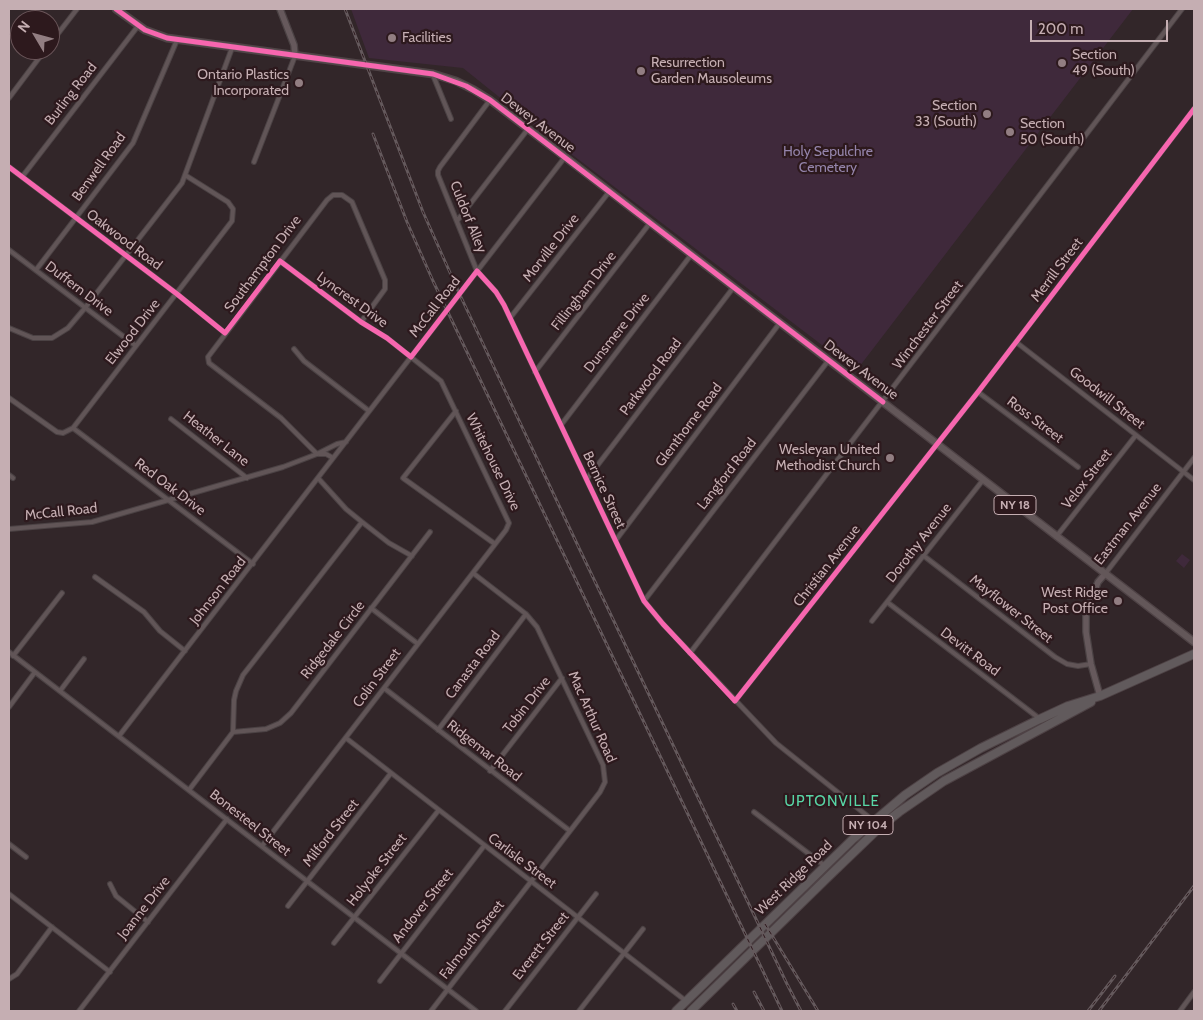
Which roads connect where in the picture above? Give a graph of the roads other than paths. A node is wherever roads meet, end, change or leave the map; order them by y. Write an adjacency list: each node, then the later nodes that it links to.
1 (77, 9): 6 (street)
2 (116, 9): 5 (main road, Dewey Avenue / NY 18)
3 (280, 9): 9 (street)
4 (1182, 9): 48 (street, Winchester Street)
5 (138, 26): 7 (main road, Dewey Avenue / NY 18); 21 (street, Burling Road)
6 (60, 31)
7 (177, 40): 8 (main road, Dewey Avenue / NY 18); 23 (street, Benwell Road)
8 (232, 48): 9 (main road, Dewey Avenue / NY 18); 20 (street)
9 (295, 56): 11 (main road, Dewey Avenue / NY 18); 18 (street)
10 (38, 60): 12 (street)
11 (433, 74): 13 (main road, Dewey Avenue / NY 18); 15 (street)
12 (9, 98)
13 (490, 100): 16 (main road, Dewey Avenue / NY 18); 24 (street, Culdorf Alley)
14 (1194, 109): 40 (street, Merrill Street)
15 (451, 119)
16 (528, 129): 17 (main road, Dewey Avenue / NY 18); 24 (street)
17 (565, 157): 22 (main road, Dewey Avenue / NY 18); 31 (street, McCall Road)
18 (254, 162)
19 (9, 167): 21 (street, Oakwood Road)
20 (185, 175): 28 (street); 33 (street, Elwood Drive)
21 (22, 177): 23 (street, Oakwood Road)
22 (609, 192): 25 (main road, Dewey Avenue / NY 18); 35 (street, Morville Drive)
23 (76, 218): 28 (street, Oakwood Road); 30 (street, Benwell Road)
24 (457, 221): 31 (street, Culdorf Alley)
25 (650, 223): 27 (main road, Dewey Avenue / NY 18); 45 (street, Fillingham Drive)
26 (9, 250): 30 (street, Duffern Drive)
27 (691, 255): 32 (main road, Dewey Avenue / NY 18); 52 (street, Dunsmere Drive)
28 (126, 256): 33 (street, Oakwood Road); 34 (street)
29 (280, 261): 36 (street, Lyncrest Drive); 36 (street, Southampton Drive); 39 (street, Southampton Drive)
30 (36, 270): 34 (street, Duffern Drive)
31 (478, 272): 35 (street, Bernice Street); 43 (street, McCall Road)
32 (733, 288): 37 (main road, Dewey Avenue / NY 18); 66 (street, Parkwood Road)
33 (177, 294): 39 (street, Oakwood Road); 41 (street, Elwood Drive)
34 (85, 308): 38 (street); 41 (street, Duffern Drive)
35 (510, 318): 45 (street, Bernice Street)
36 (361, 322): 43 (street, Lyncrest Drive)
37 (780, 324): 44 (main road, Dewey Avenue / NY 18); 75 (street, Glenthorne Road)
38 (9, 328)
39 (225, 333): 57 (street, Southampton Drive)
40 (1016, 342): 46 (street, Merrill Street); 54 (street, Goodwill Street)
41 (136, 346): 53 (street, Elwood Drive)
42 (294, 349): 49 (street)
43 (410, 357): 49 (street, McCall Road); 50 (street, Whitehouse Drive)
44 (828, 361): 48 (main road, Dewey Avenue / NY 18); 84 (street, Langford Road)
45 (535, 372): 52 (street, Bernice Street)
46 (978, 392): 56 (street, Merrill Street); 60 (street, Ross Street)
47 (9, 398): 53 (street)
48 (882, 402): 56 (main road, Dewey Avenue / NY 18); 93 (street, Winchester Street)
49 (369, 411): 55 (street, McCall Road)
50 (456, 411): 71 (street, Whitehouse Drive); 76 (street, Whitehouse Drive)
51 (171, 419): 64 (street, Heather Lane)
52 (561, 425): 66 (street, Bernice Street)
53 (73, 428): 69 (street, Red Oak Drive)
54 (1136, 435): 61 (street, Goodwill Street); 74 (street, Velox Street)
55 (346, 442): 57 (street, McCall Road); 58 (street, McCall Road)
56 (936, 444): 67 (main road, Dewey Avenue / NY 18); 103 (street, Christian Avenue)
57 (316, 454): 58 (street); 64 (street, McCall Road)
58 (334, 458): 65 (street, Johnson Road)
59 (1194, 458): 61 (street, Eastman Avenue)
60 (1078, 467)
61 (1184, 472): 68 (street, Goodwill Street); 81 (street, Eastman Avenue)
62 (9, 475): 63 (street)
63 (13, 478)
64 (247, 478): 69 (street, McCall Road)
65 (318, 478): 70 (street); 79 (street, Johnson Road)
66 (587, 479): 75 (street, Bernice Street)
67 (983, 480): 74 (main road, Dewey Avenue / NY 18); 78 (street, Dorothy Avenue)
68 (1194, 480)
69 (169, 500): 72 (street, McCall Road); 79 (street, Red Oak Drive)
70 (362, 522): 77 (street); 107 (street)
71 (509, 523): 76 (street, Colin Street)
72 (9, 528)
73 (430, 532): 77 (street, Ridgedale Circle)
74 (1056, 537): 81 (main road, Dewey Avenue / NY 18)
75 (616, 540): 84 (street, Bernice Street)
76 (495, 544): 80 (street, Colin Street)
77 (412, 556): 86 (street, Ridgedale Circle)
78 (924, 556): 85 (street, Dorothy Avenue); 97 (street, Mayflower Street)
79 (253, 564): 91 (street, Johnson Road)
80 (473, 573): 87 (street, Mac Arthur Road); 90 (street, Colin Street)
81 (1105, 574): 89 (main road, Dewey Avenue / NY 18); 97 (street, Eastman Avenue)
82 (95, 577): 91 (street)
83 (62, 593): 95 (street)
84 (644, 601): 93 (street, Bernice Street)
85 (887, 602): 88 (street, Dorothy Avenue); 105 (street, Devitt Road)
86 (371, 608): 90 (street); 107 (street, Ridgedale Circle)
87 (526, 614): 99 (street, Mac Arthur Road); 106 (street, Canasta Road)
88 (872, 621)
89 (1194, 642)
90 (418, 644): 100 (street, Colin Street)
91 (185, 651): 108 (street, Johnson Road)
92 (9, 652): 95 (street, Bonesteel Street)
93 (690, 653): 103 (street, Bernice Street)
94 (1194, 654): 102 (highway, West Ridge Road / NY 104)
95 (13, 656): 98 (street, Bonesteel Street)
96 (84, 659): 101 (street)
97 (1091, 664): 102 (street, Eastman Avenue)
98 (35, 672): 101 (street, Bonesteel Street); 104 (street)
99 (562, 678): 110 (street, Tobin Drive); 118 (street, Mac Arthur Road)
100 (384, 688): 106 (street, Ridgemar Road); 109 (street, Colin Street)
101 (60, 692): 108 (street, Bonesteel Street)
102 (1100, 696): 105 (highway, West Ridge Road / NY 104); 117 (highway, West Ridge Road / NY 104)
103 (735, 701): 116 (street, Bernice Street)
104 (9, 707)
105 (1040, 719): 116 (highway, West Ridge Road / NY 104)
106 (438, 730): 110 (street, Ridgemar Road)
107 (233, 732): 112 (street)
108 (119, 736): 112 (street, Bonesteel Street)
109 (346, 738): 111 (street, Carlisle Street); 120 (street, Colin Street)
110 (490, 771): 118 (street, Ridgemar Road)
111 (391, 774): 113 (street, Carlisle Street); 124 (street, Milford Street)
112 (189, 790): 115 (street, Bonesteel Street)
113 (438, 811): 121 (street, Carlisle Street); 130 (street, Holyoke Street)
114 (754, 812): 123 (street)
115 (227, 819): 120 (street, Bonesteel Street); 132 (street, Joanne Drive)
116 (874, 820): 117 (street, Bernice Street); 123 (highway, West Ridge Road / NY 104)
117 (880, 828): 150 (highway, West Ridge Road / NY 104)
118 (570, 831): 125 (street, Mac Arthur Road)
119 (9, 844): 122 (street)
120 (262, 846): 124 (street, Bonesteel Street)
121 (484, 846): 125 (street, Carlisle Street); 136 (street, Andover Street)
122 (26, 857)
123 (825, 866): 143 (highway, West Ridge Road / NY 104)
124 (308, 882): 129 (street, Milford Street); 130 (street, Bonesteel Street)
125 (531, 882): 131 (street, Carlisle Street); 141 (street, Falmouth Street)
126 (110, 884): 132 (street)
127 (9, 894): 133 (street)
128 (596, 894): 131 (street, Everett Street)
129 (288, 906)
130 (354, 917): 135 (street, Holyoke Street); 136 (street, Bonesteel Street)
131 (578, 918): 137 (street, Carlisle Street); 147 (street, Everett Street)
132 (148, 922): 138 (street, Joanne Drive)
133 (52, 927): 138 (street); 139 (street)
134 (642, 930): 137 (street)
135 (334, 943)
136 (401, 953): 140 (street, Andover Street); 141 (street, Bonesteel Street)
137 (624, 953): 143 (street, Carlisle Street); 148 (street)
138 (110, 972): 144 (street, Joanne Drive)
139 (9, 979)
140 (380, 981)
141 (448, 989): 145 (street, Falmouth Street); 146 (street, Bonesteel Street)
142 (1194, 992): 151 (street)
143 (686, 1001): 149 (highway, West Ridge Road / NY 104)
144 (79, 1011)
145 (431, 1011)
146 (476, 1011)
147 (505, 1011)
148 (579, 1011)
149 (676, 1011)
150 (691, 1011)
151 (1180, 1011)

